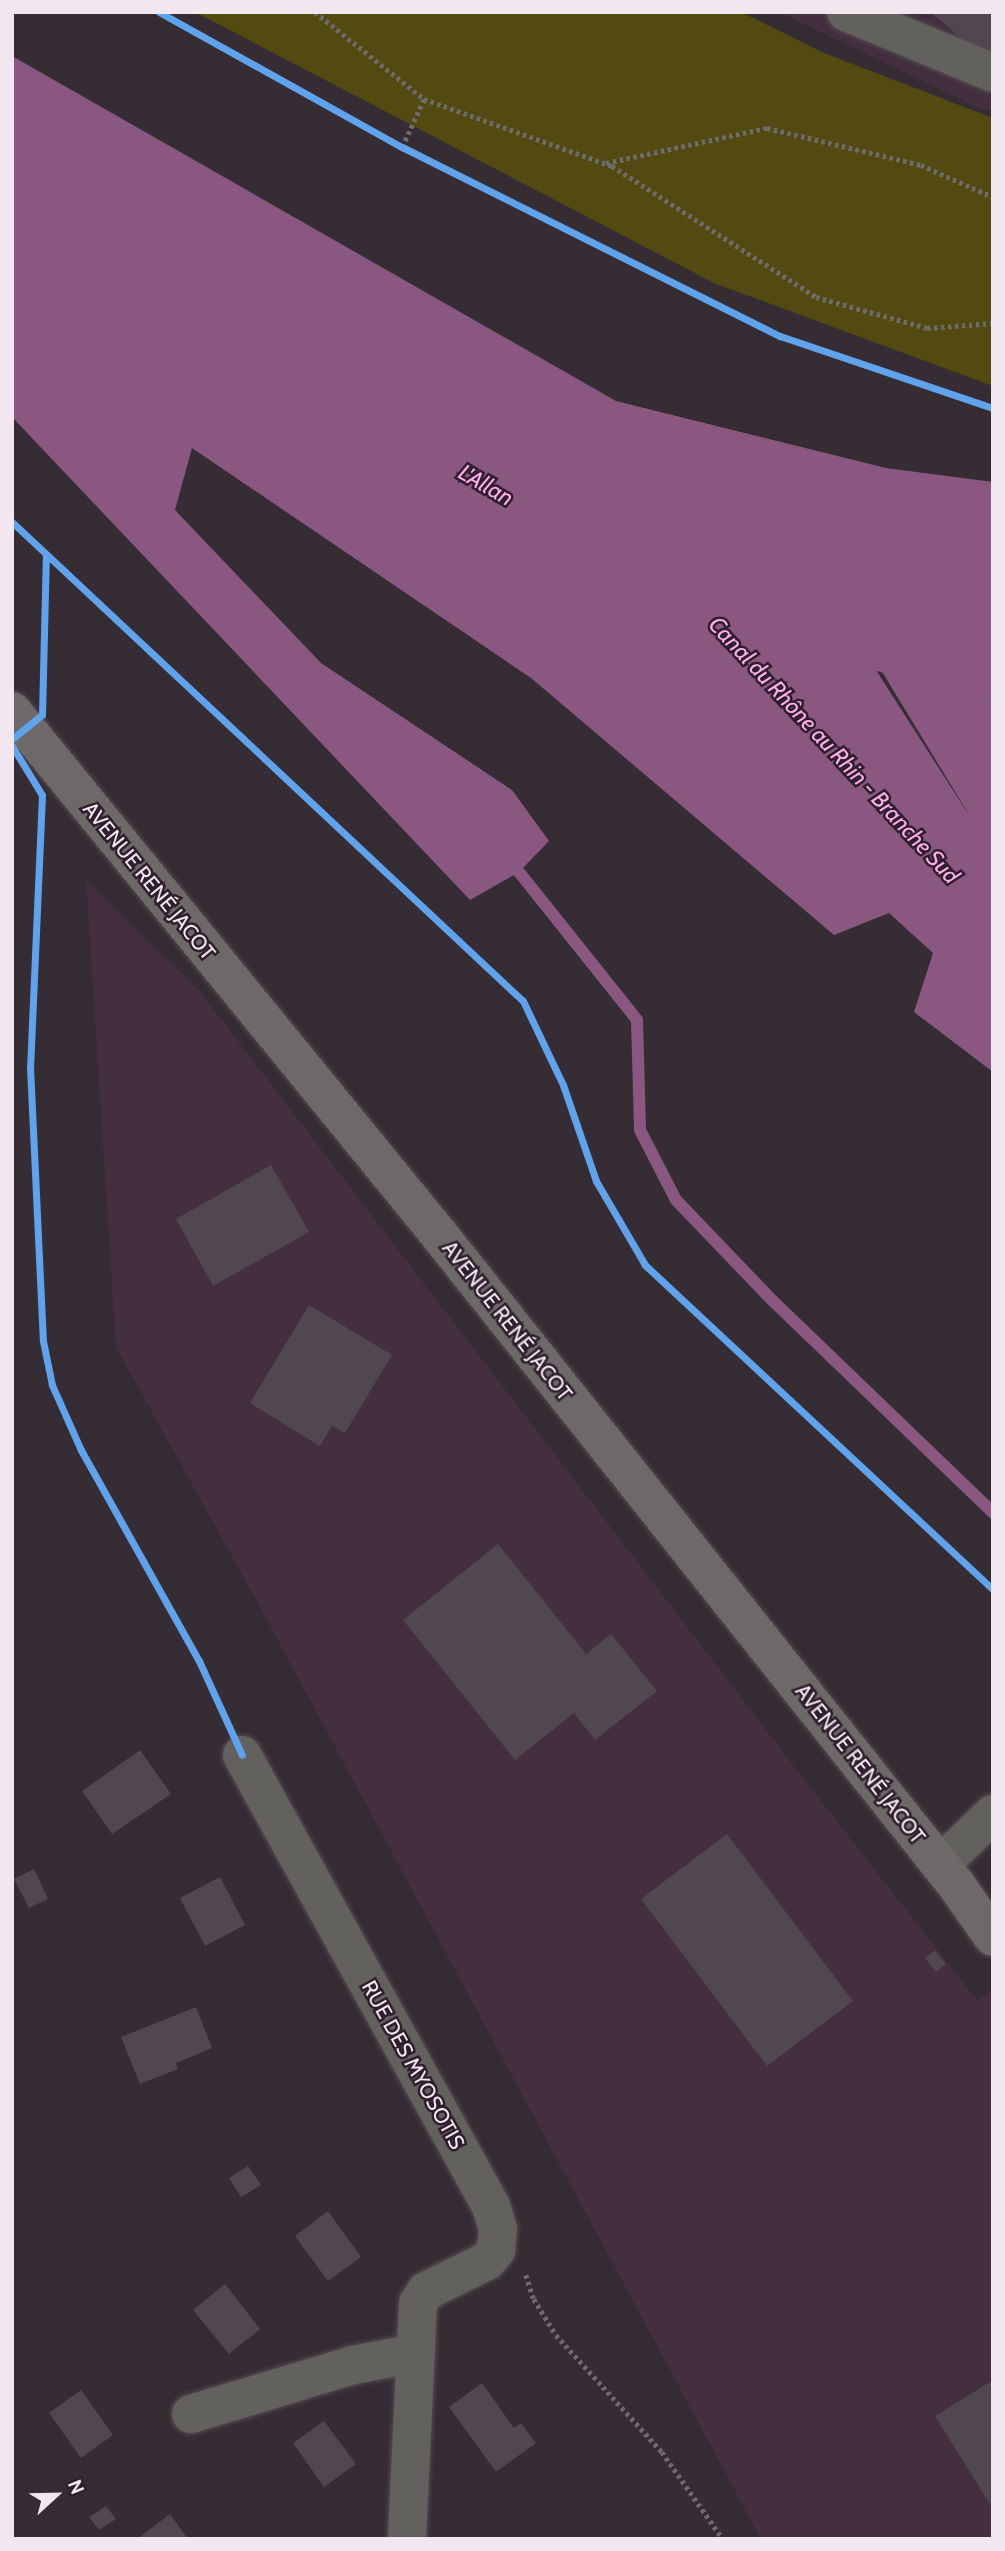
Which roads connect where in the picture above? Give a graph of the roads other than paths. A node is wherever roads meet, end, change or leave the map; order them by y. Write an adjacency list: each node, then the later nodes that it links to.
1 (846, 12): 2 (street)
2 (993, 73)
3 (12, 711): 6 (main road, AVENUE RENÉ JACOT)
4 (242, 1755): 8 (street, RUE DES MYOSOTIS)
5 (993, 1814): 6 (street)
6 (940, 1866): 7 (main road, AVENUE RENÉ JACOT)
7 (993, 1937)
8 (416, 2353): 9 (street); 10 (street, RUE DES MYOSOTIS)
9 (191, 2414)
10 (407, 2539)

